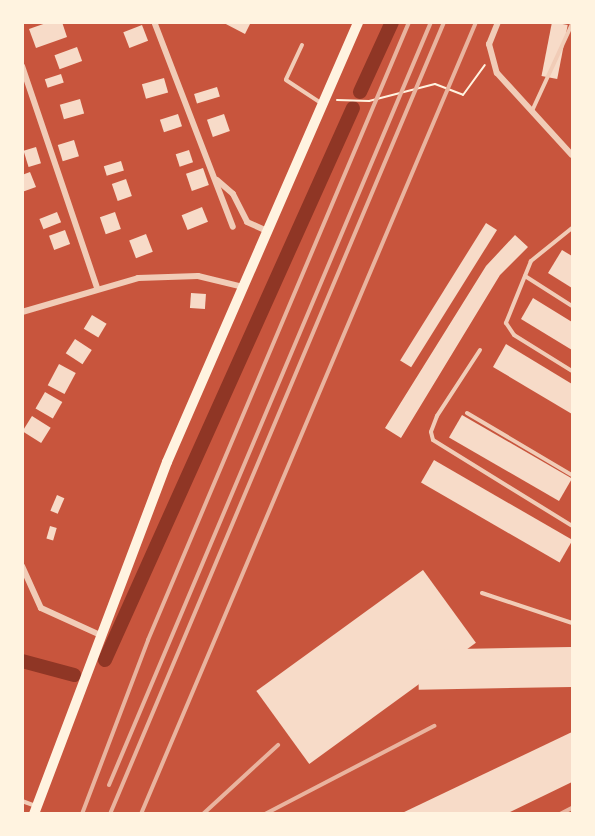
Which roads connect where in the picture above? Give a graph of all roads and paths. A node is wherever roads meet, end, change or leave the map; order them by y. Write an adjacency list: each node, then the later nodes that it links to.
1 (498, 22): 6 (street)
2 (358, 23): 8 (main road)
3 (155, 24): 11 (street)
4 (573, 24): 9 (lane)
5 (302, 45): 8 (lane)
6 (489, 59): 8 (path); 9 (street)
7 (22, 66): 16 (street)
8 (323, 104): 14 (main road)
9 (532, 111): 10 (street)
10 (573, 155)
11 (216, 179): 12 (street); 14 (street)
12 (233, 227)
13 (573, 228): 15 (lane)
14 (267, 231): 17 (main road)
15 (525, 276): 18 (lane); 21 (lane)
16 (97, 287): 17 (street); 19 (street)
17 (243, 287): 28 (main road)
18 (573, 306)
19 (22, 312)
20 (480, 350): 24 (lane)
21 (573, 371)
22 (467, 413): 23 (lane)
23 (573, 475)
24 (573, 525)
25 (22, 566): 28 (street)
26 (482, 593): 27 (lane)
27 (573, 623)
28 (98, 634): 30 (main road)
29 (22, 801): 30 (lane)
30 (35, 810)

